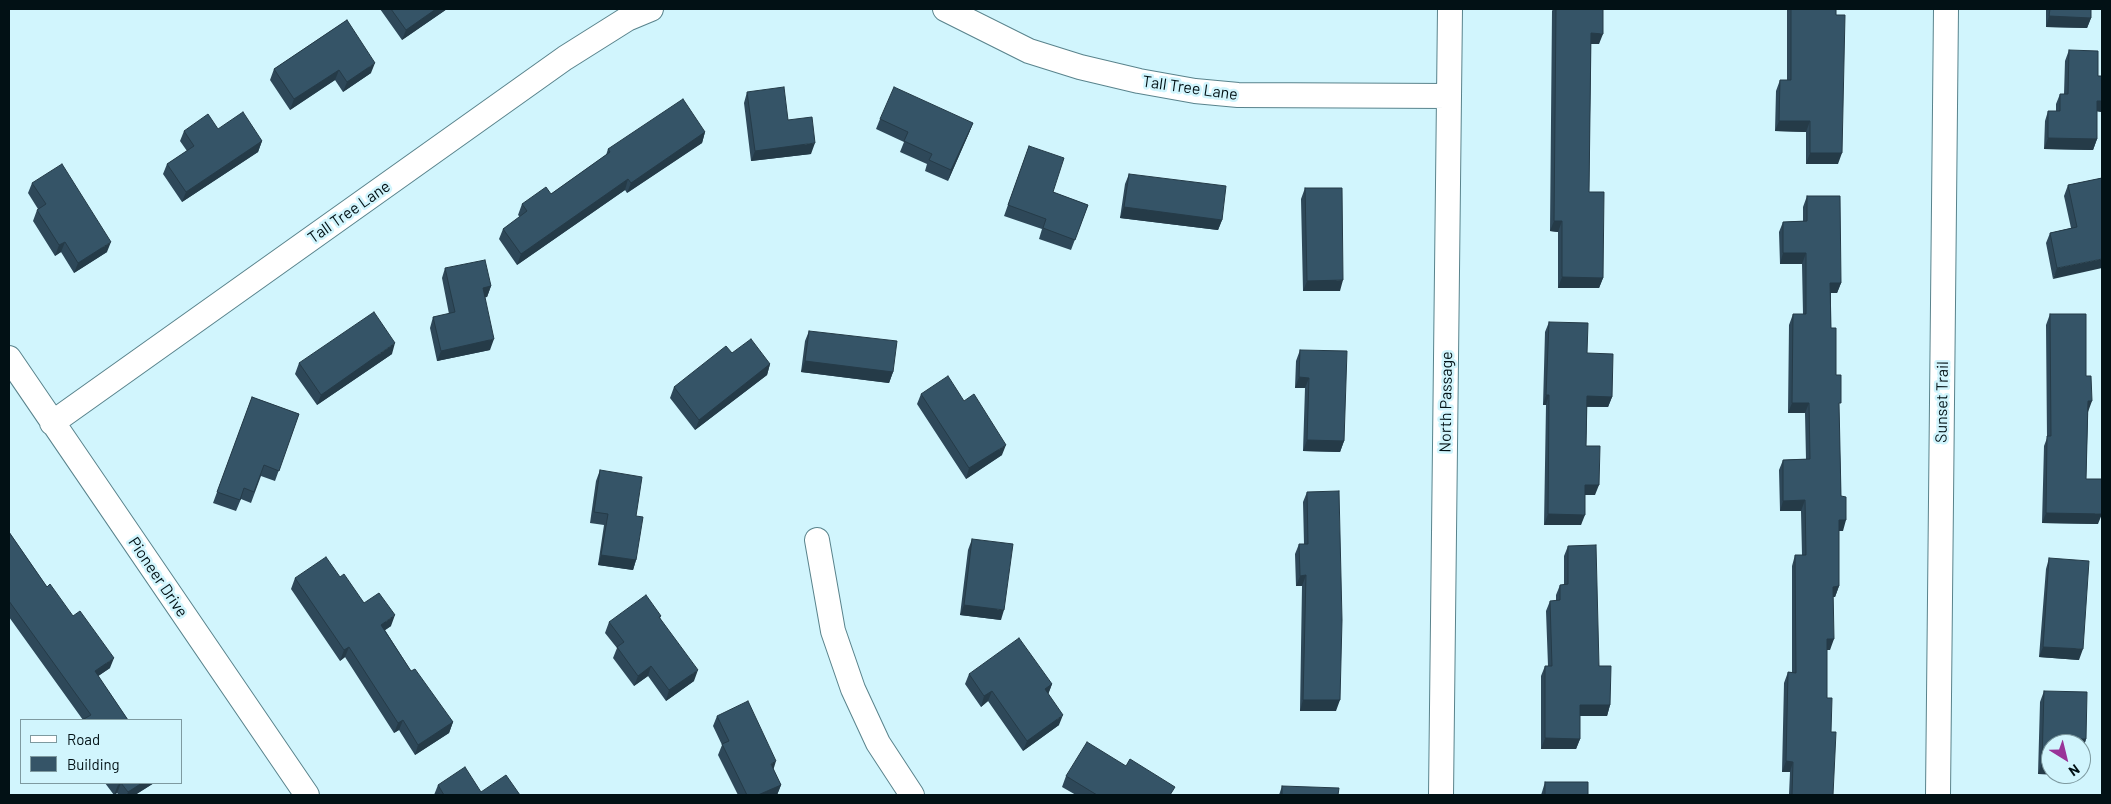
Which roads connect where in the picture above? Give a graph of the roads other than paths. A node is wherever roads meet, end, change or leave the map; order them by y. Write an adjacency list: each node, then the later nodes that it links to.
1 (651, 9): 7 (street, Tall Tree Lane)
2 (945, 9): 5 (street, Tall Tree Lane)
3 (1450, 9): 5 (street, North Passage)
4 (1946, 9): 12 (street, Sunset Trail)
5 (1449, 96): 11 (street, North Passage)
6 (9, 358): 7 (street, Pioneer Drive)
7 (52, 423): 9 (street, Pioneer Drive)
8 (817, 540): 10 (street)
9 (307, 795)
10 (912, 795)
11 (1441, 795)
12 (1938, 795)

